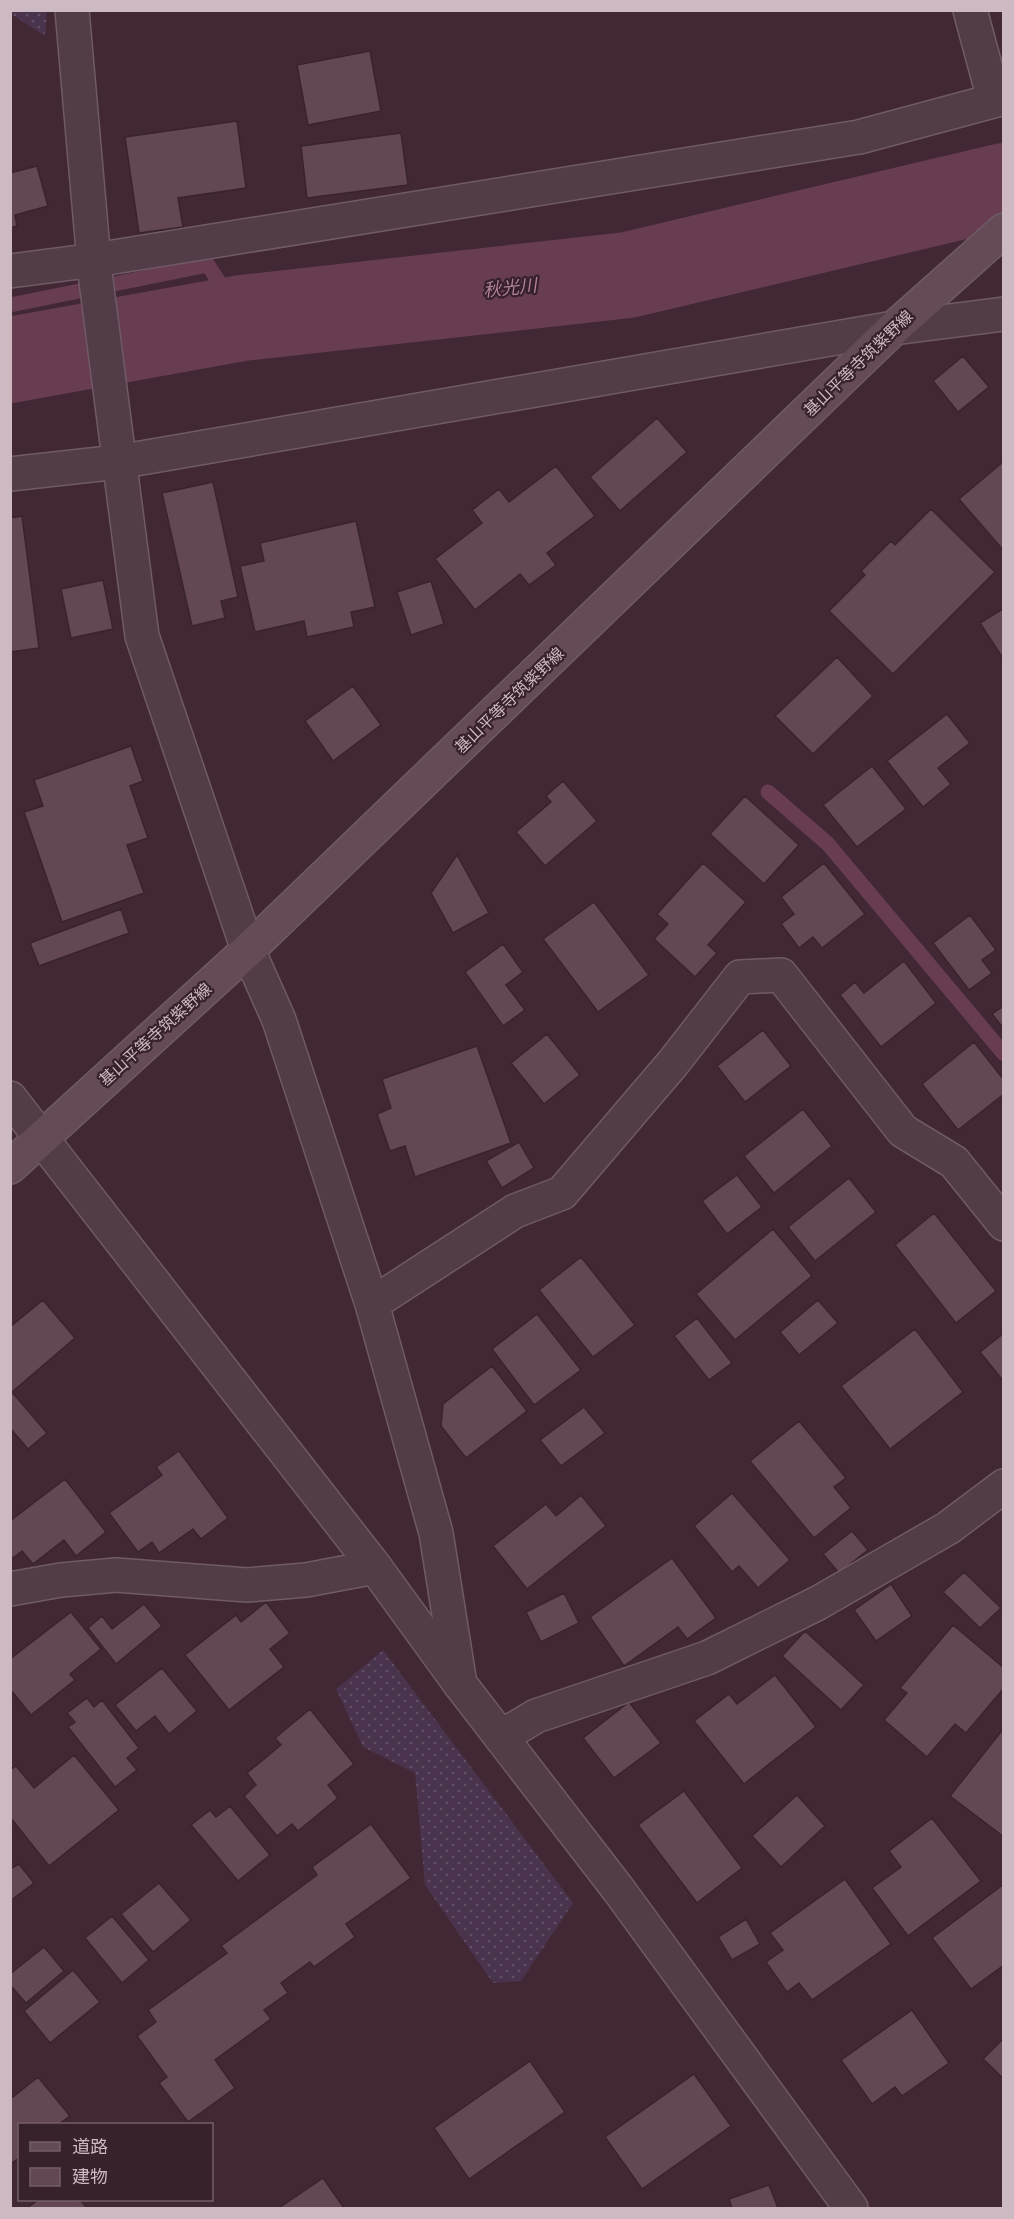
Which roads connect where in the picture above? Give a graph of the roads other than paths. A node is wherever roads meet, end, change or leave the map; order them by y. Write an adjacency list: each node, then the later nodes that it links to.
1 (72, 10): 5 (street)
2 (970, 10): 3 (street)
3 (999, 99): 5 (street)
4 (1004, 230): 8 (main road, 基山平等寺筑紫野線)
5 (95, 266): 6 (street); 9 (street)
6 (10, 271)
7 (1004, 314): 8 (street)
8 (894, 328): 9 (street); 11 (main road, 基山平等寺筑紫野線)
9 (117, 452): 10 (street); 11 (street)
10 (10, 474)
11 (248, 950): 13 (main road, 基山平等寺筑紫野線); 16 (street)
12 (10, 1098): 13 (street)
13 (40, 1138): 14 (main road, 基山平等寺筑紫野線); 18 (street)
14 (10, 1167)
15 (1004, 1224): 16 (street)
16 (372, 1304): 20 (street)
17 (1004, 1486): 21 (street)
18 (375, 1567): 19 (street); 20 (street)
19 (10, 1589)
20 (460, 1684): 21 (street)
21 (501, 1737): 22 (street)
22 (851, 2208)

